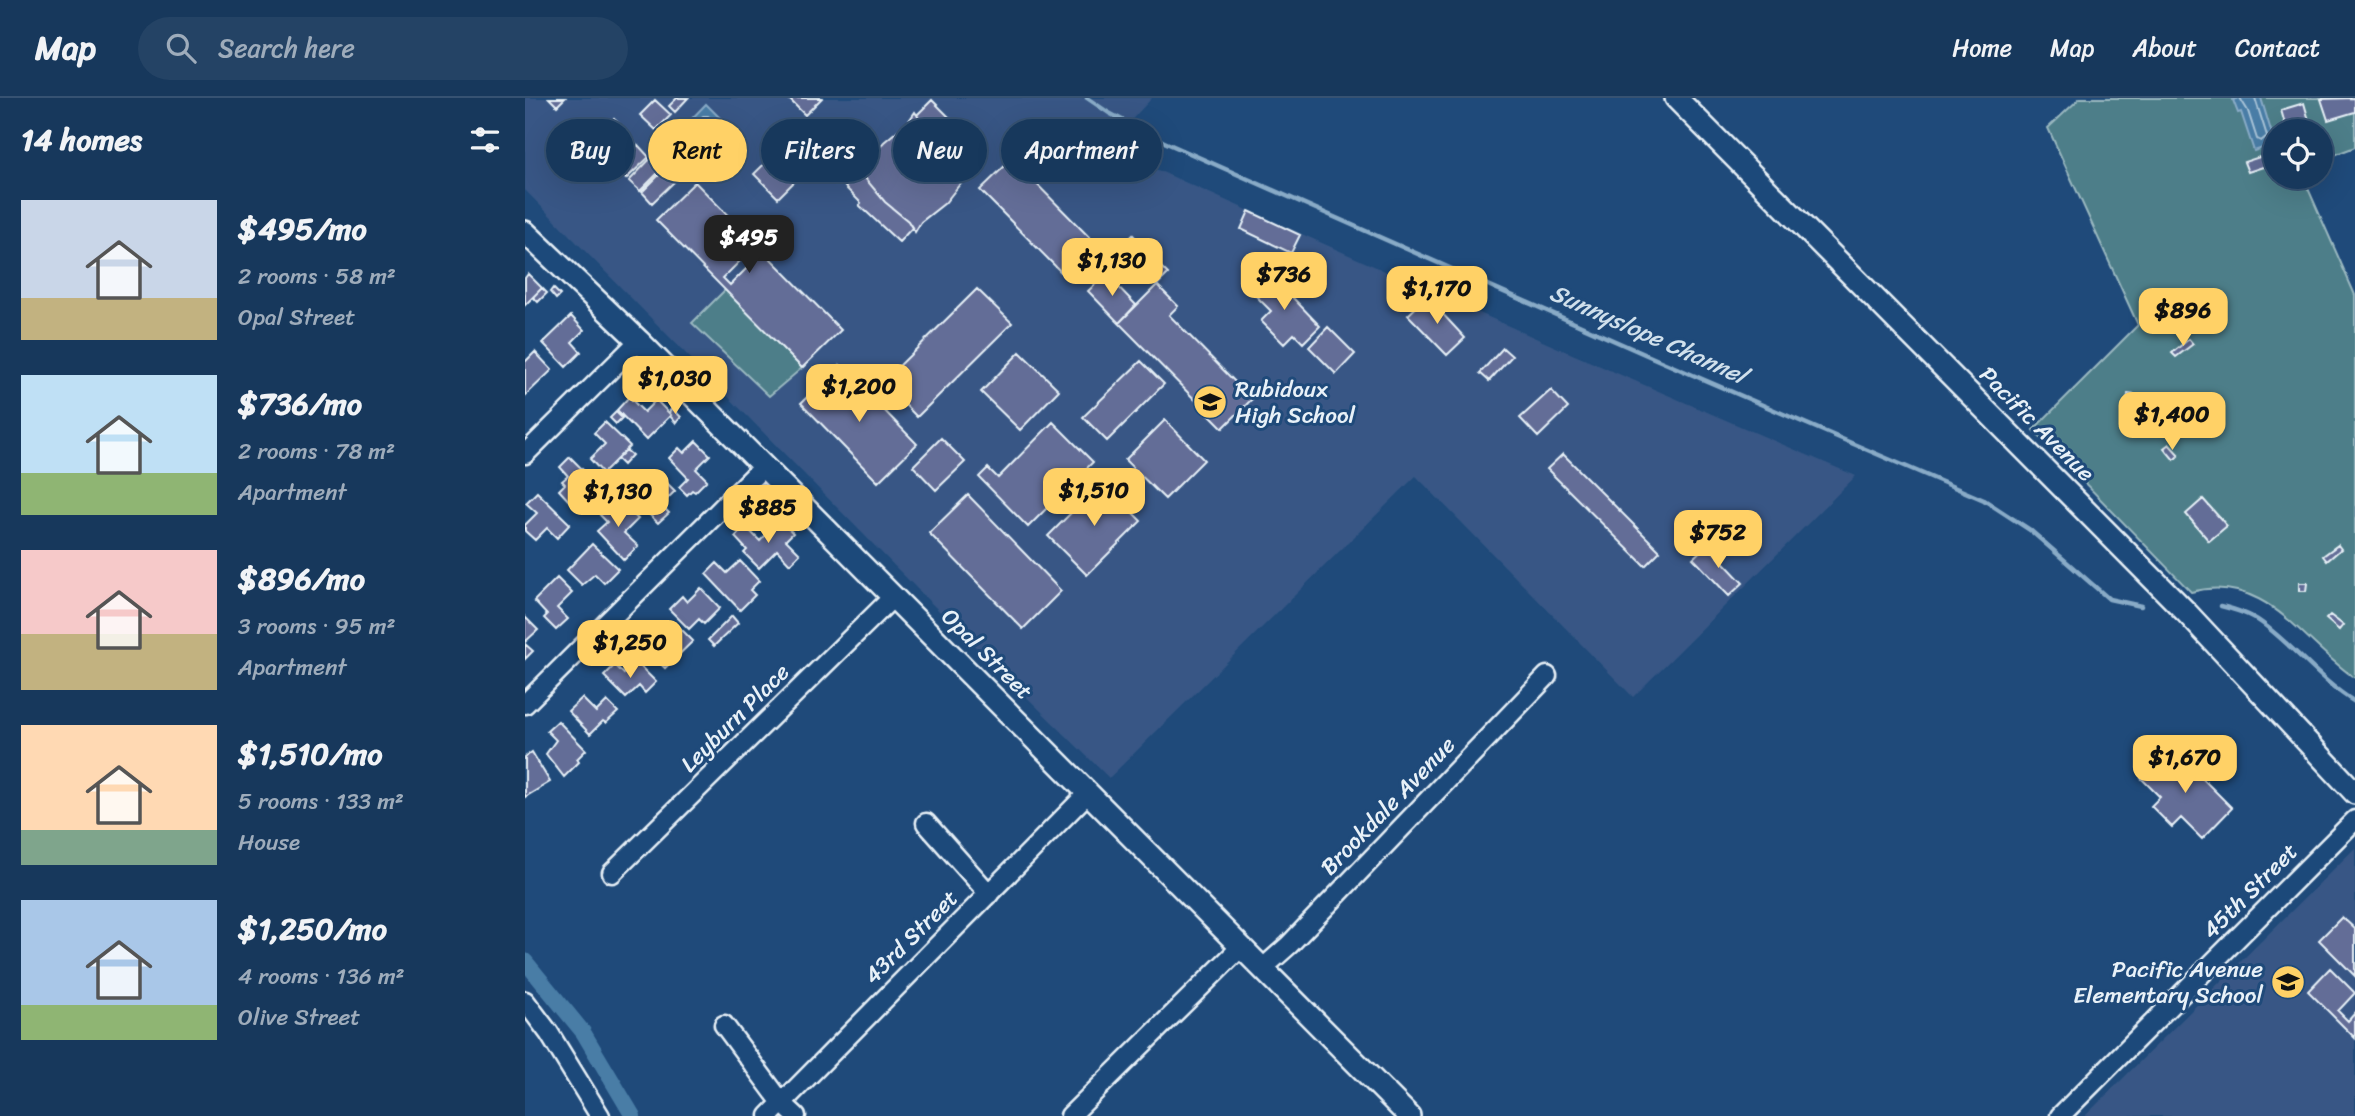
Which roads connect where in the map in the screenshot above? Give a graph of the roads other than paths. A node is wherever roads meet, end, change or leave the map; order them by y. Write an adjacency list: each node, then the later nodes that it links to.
1 (1676, 98): 10 (street, Pacific Avenue)
2 (525, 232): 3 (street, Opal Street)
3 (639, 341): 4 (street); 5 (street, Opal Street)
4 (525, 454)
5 (762, 468): 6 (street, Opal Street); 8 (street)
6 (893, 597): 9 (street, Opal Street); 13 (street, Leyburn Place)
7 (1547, 676): 16 (street, Brookdale Avenue)
8 (525, 704)
9 (1089, 793): 14 (street, 43rd Street); 15 (street, Opal Street)
10 (2355, 793)
11 (2355, 820): 24 (street, 45th Street)
12 (926, 823): 14 (street)
13 (612, 873)
14 (989, 894): 19 (street, 43rd Street)
15 (1241, 947): 16 (street, Opal Street); 22 (street)
16 (1262, 969): 23 (street, Opal Street)
17 (525, 1002): 20 (street)
18 (724, 1025): 19 (street)
19 (775, 1110): 21 (street)
20 (600, 1116)
21 (796, 1116)
22 (1070, 1116)
23 (1409, 1116)
24 (2060, 1116)

